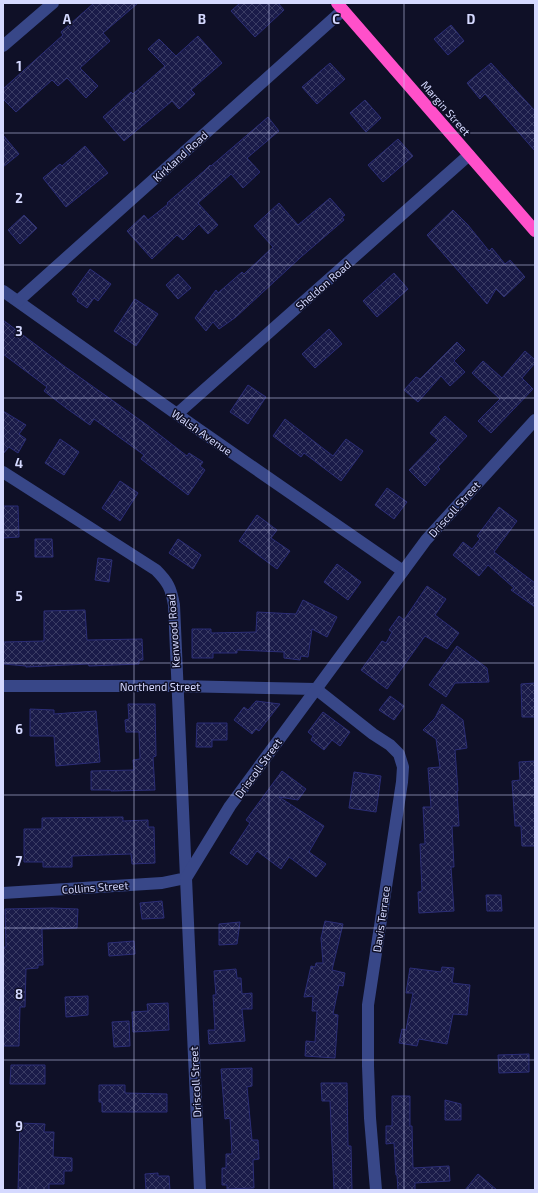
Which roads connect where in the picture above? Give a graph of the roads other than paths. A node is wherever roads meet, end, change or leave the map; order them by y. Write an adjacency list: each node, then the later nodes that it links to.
1 (53, 3): 3 (street)
2 (340, 6): 4 (highway, Margin Street); 7 (street, Kirkland Road)
3 (3, 46)
4 (470, 156): 5 (highway, Margin Street); 8 (street, Sheldon Road)
5 (535, 231)
6 (3, 291): 7 (street, Walsh Avenue)
7 (18, 301): 8 (street, Walsh Avenue)
8 (177, 414): 11 (street, Walsh Avenue)
9 (535, 420): 11 (street, Driscoll Street)
10 (3, 472): 13 (street, Kenwood Road)
11 (403, 571): 14 (street, Driscoll Street)
12 (3, 686): 13 (street, Northend Street)
13 (177, 686): 14 (street, Northend Street); 15 (street, Kenwood Road)
14 (316, 689): 15 (street, Driscoll Street); 18 (street, Davis Terrace)
15 (186, 878): 16 (street, Collins Street); 17 (street, Driscoll Street)
16 (3, 893)
17 (200, 1190)
18 (376, 1190)

